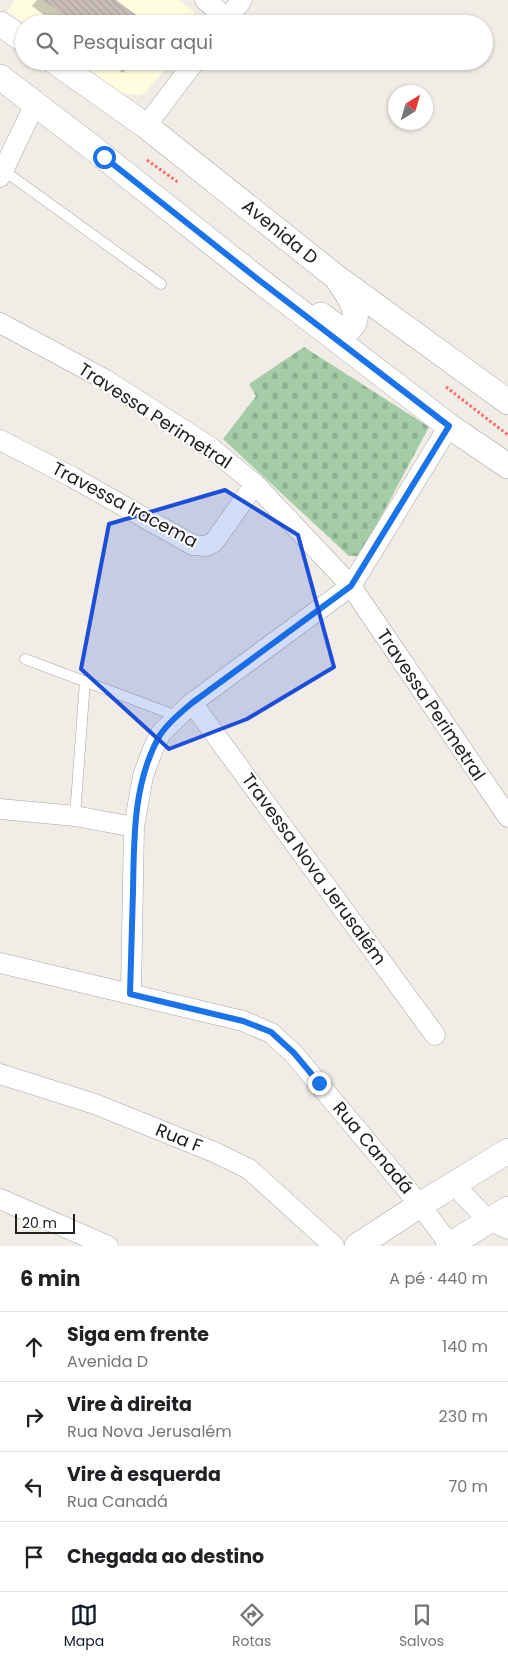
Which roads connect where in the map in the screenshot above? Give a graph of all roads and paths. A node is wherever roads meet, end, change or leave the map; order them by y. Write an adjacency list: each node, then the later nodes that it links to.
1 (205, 0): 3 (street)
2 (242, 0): 4 (street)
3 (219, 15)
4 (230, 15)
5 (0, 24): 6 (street)
6 (15, 34)
7 (67, 70): 11 (street, Avenida D)
8 (188, 70): 11 (street)
9 (0, 77): 10 (street)
10 (35, 104): 12 (street); 13 (street)
11 (146, 126): 14 (street, Avenida D)
12 (2, 173): 15 (lane)
13 (255, 277): 14 (street); 18 (street)
14 (336, 277): 17 (street, Avenida D)
15 (161, 284)
16 (0, 323): 21 (street, Travessa Perimetral)
17 (508, 402)
18 (449, 426): 20 (street); 22 (street)
19 (0, 440): 21 (street, Travessa Iracema)
20 (508, 466)
21 (255, 484): 22 (street, Travessa Perimetral)
22 (351, 586): 25 (street); 28 (street, Travessa Perimetral)
23 (25, 659): 24 (lane)
24 (85, 681): 25 (lane); 27 (lane)
25 (185, 709): 29 (street); 32 (street, Travessa Nova Jerusalém)
26 (0, 809): 27 (street)
27 (75, 816): 29 (street)
28 (508, 817)
29 (134, 827): 31 (street)
30 (0, 963): 31 (street, Rua Canadá)
31 (130, 994): 37 (street, Rua Canadá)
32 (435, 1035)
33 (0, 1074): 40 (street, Rua F)
34 (508, 1151): 35 (street)
35 (453, 1184): 37 (street); 38 (street)
36 (0, 1199): 39 (street)
37 (420, 1205): 41 (street); 42 (street, Rua Canadá)
38 (501, 1219): 42 (street)
39 (108, 1246)
40 (334, 1246)
41 (357, 1246)
42 (449, 1246)

